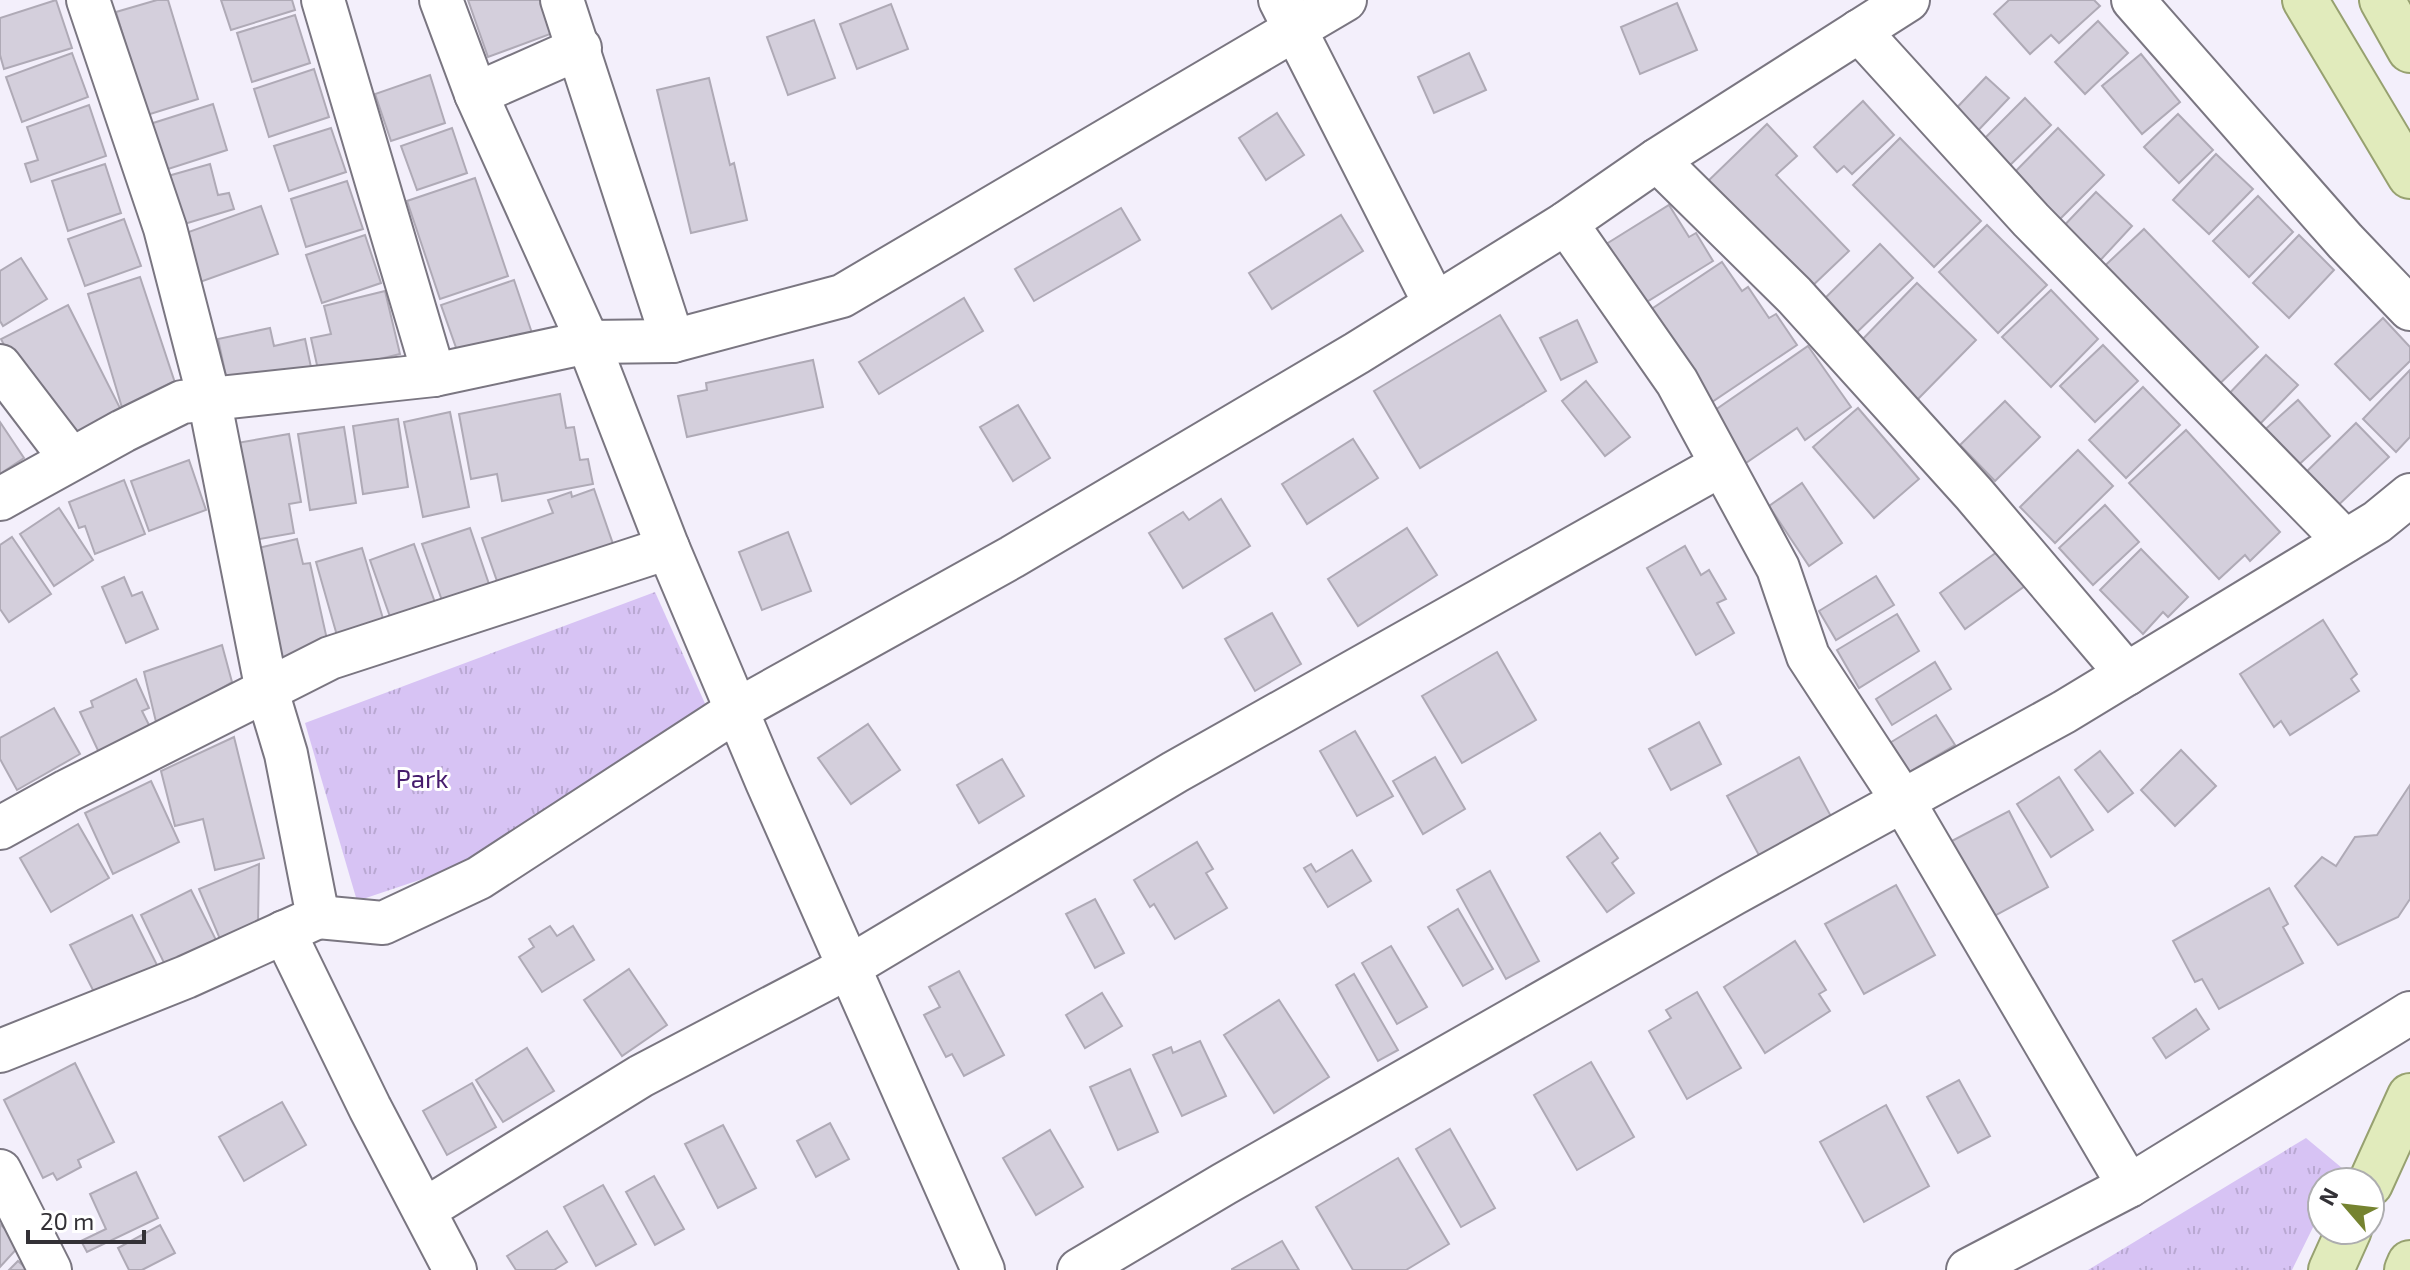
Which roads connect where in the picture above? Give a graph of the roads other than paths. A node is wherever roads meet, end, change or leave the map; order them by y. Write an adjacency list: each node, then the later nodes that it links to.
1 (88, 0): 23 (street)
2 (323, 0): 22 (street)
3 (441, 0): 13 (street)
4 (562, 0): 11 (street)
5 (1345, 0): 10 (street)
6 (2133, 0): 18 (street)
7 (2305, 0): 15 (main road)
8 (2382, 0): 12 (main road)
9 (1880, 12): 14 (street); 28 (street)
10 (1288, 14): 17 (street); 19 (street)
11 (580, 48): 13 (street); 19 (street)
12 (2410, 50)
13 (476, 94): 20 (street)
14 (1657, 160): 16 (street); 30 (street)
15 (2410, 176)
16 (1566, 223): 17 (street); 25 (street)
17 (1435, 304): 32 (street)
18 (2410, 309)
19 (673, 341): 20 (street)
20 (588, 342): 22 (street); 29 (street)
21 (0, 366): 24 (street)
22 (434, 375): 23 (street)
23 (209, 398): 24 (street); 31 (street)
24 (71, 459): 27 (street)
25 (1721, 465): 33 (street); 36 (street)
26 (2410, 495): 28 (street)
27 (0, 499)
28 (2345, 541): 30 (street)
29 (668, 548): 31 (street); 32 (street)
30 (2127, 674): 33 (street)
31 (267, 691): 34 (street); 35 (street)
32 (737, 710): 35 (street); 36 (street)
33 (1903, 801): 42 (street); 49 (street)
34 (0, 828)
35 (301, 925): 38 (street); 43 (street)
36 (849, 967): 43 (street); 48 (street)
37 (2410, 1013): 42 (street)
38 (0, 1051)
39 (2410, 1096): 40 (main road)
40 (2378, 1166)
41 (0, 1171): 46 (street)
42 (2129, 1186): 50 (street)
43 (424, 1210): 47 (street)
44 (2342, 1246): 51 (main road)
45 (2410, 1263): 52 (main road)
46 (50, 1270)
47 (455, 1270)
48 (983, 1270)
49 (1079, 1270)
50 (1968, 1270)
51 (2331, 1270)
52 (2407, 1270)

